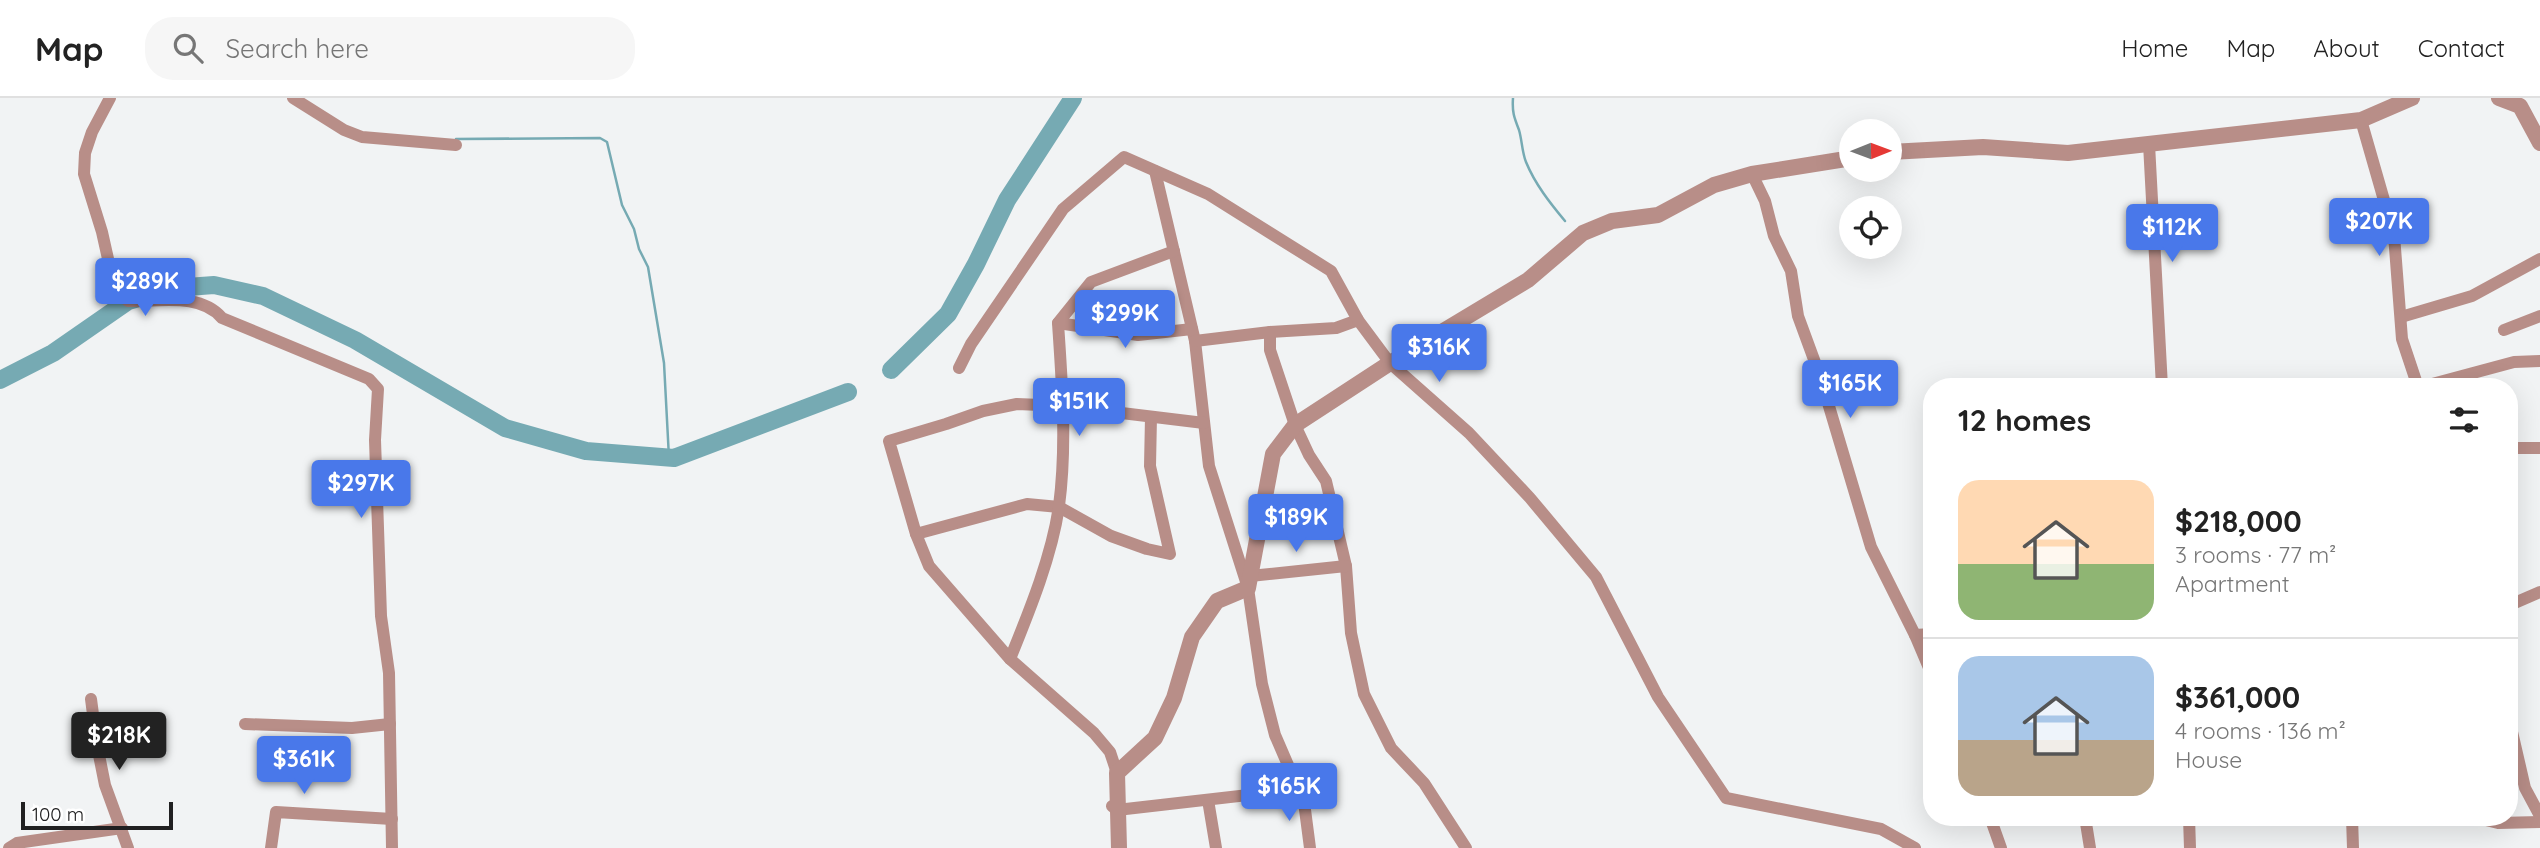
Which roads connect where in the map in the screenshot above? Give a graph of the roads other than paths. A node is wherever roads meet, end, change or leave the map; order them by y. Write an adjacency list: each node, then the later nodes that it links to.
1 (110, 98): 46 (street)
2 (293, 98): 8 (street)
3 (2412, 98): 5 (street)
4 (2499, 98): 6 (street)
5 (2361, 120): 7 (street); 16 (street)
6 (2540, 142)
7 (2149, 144): 9 (street); 25 (street)
8 (456, 145)
9 (1902, 151)
10 (1839, 160): 12 (street)
11 (1155, 171): 13 (street); 17 (street); 24 (street)
12 (1752, 174): 23 (street); 40 (street)
13 (1174, 251): 18 (street); 21 (street)
14 (2540, 259): 16 (street)
15 (2540, 316): 19 (street)
16 (2401, 317): 26 (street)
17 (1358, 320): 20 (street); 23 (street)
18 (1058, 323): 21 (street); 28 (street)
19 (2504, 330)
20 (1270, 332): 21 (street); 31 (street)
21 (1193, 335): 30 (street)
22 (2540, 360): 27 (street)
23 (1390, 363): 31 (street); 69 (street)
24 (959, 368)
25 (2162, 378)
26 (2417, 378)
27 (2454, 378)
28 (1064, 406): 29 (street); 34 (street); 35 (street)
29 (1151, 417): 30 (street); 34 (street)
30 (1204, 423): 37 (street)
31 (1295, 425): 36 (street); 37 (street)
32 (2518, 448): 33 (street)
33 (2540, 448)
34 (1059, 507): 35 (street); 43 (street)
35 (916, 534): 43 (street)
36 (1346, 566): 37 (street); 68 (street)
37 (1249, 582): 48 (street); 49 (street)
38 (2540, 592): 39 (street)
39 (2518, 602)
40 (1915, 635): 41 (street); 42 (street)
41 (1923, 635)
42 (1923, 654)
43 (1010, 659): 48 (street)
44 (91, 699): 60 (street)
45 (245, 724): 46 (street)
46 (390, 724): 53 (street)
47 (2518, 758): 52 (street)
48 (1117, 773): 51 (street)
49 (1300, 789): 50 (street); 67 (street)
50 (1208, 800): 51 (street); 66 (street)
51 (1115, 808): 65 (street)
52 (2540, 816)
53 (392, 819): 63 (street); 64 (street)
54 (2540, 822): 55 (street)
55 (2518, 823)
56 (1993, 826): 70 (street)
57 (2086, 826): 71 (street)
58 (2189, 826): 72 (street)
59 (2352, 826): 73 (street)
60 (122, 828): 61 (street); 62 (street)
61 (9, 848)
62 (128, 848)
63 (271, 848)
64 (392, 848)
65 (1119, 848)
66 (1216, 848)
67 (1310, 848)
68 (1466, 848)
69 (1915, 848)
70 (2001, 848)
71 (2090, 848)
72 (2190, 848)
73 (2353, 848)

